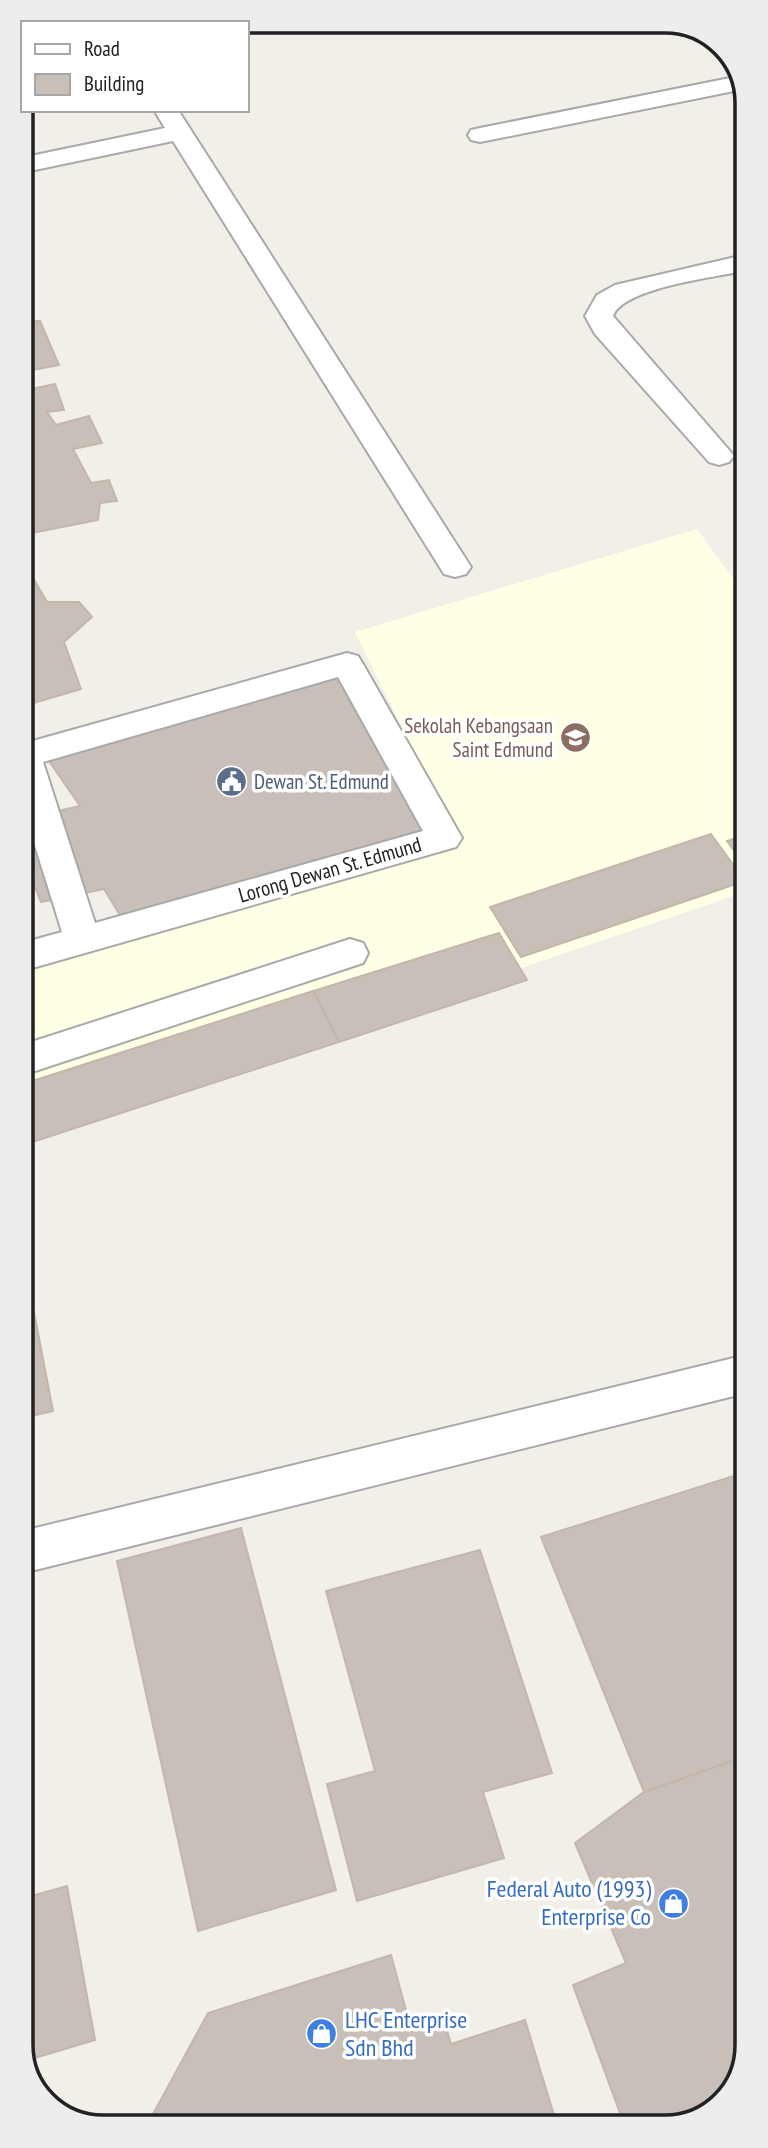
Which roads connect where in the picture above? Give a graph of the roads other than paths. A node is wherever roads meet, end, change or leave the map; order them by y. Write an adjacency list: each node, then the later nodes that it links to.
1 (732, 84): 3 (street)
2 (172, 121): 4 (street); 7 (street)
3 (480, 135)
4 (33, 162)
5 (735, 265): 6 (street)
6 (719, 456)
7 (455, 567)
8 (33, 753): 10 (street, Lorong Dewan St. Edmund)
9 (33, 787): 10 (street)
10 (83, 941): 12 (street, Lorong Dewan St. Edmund)
11 (350, 953): 13 (street)
12 (33, 954)
13 (33, 1057)
14 (735, 1377): 15 (street)
15 (33, 1550)

